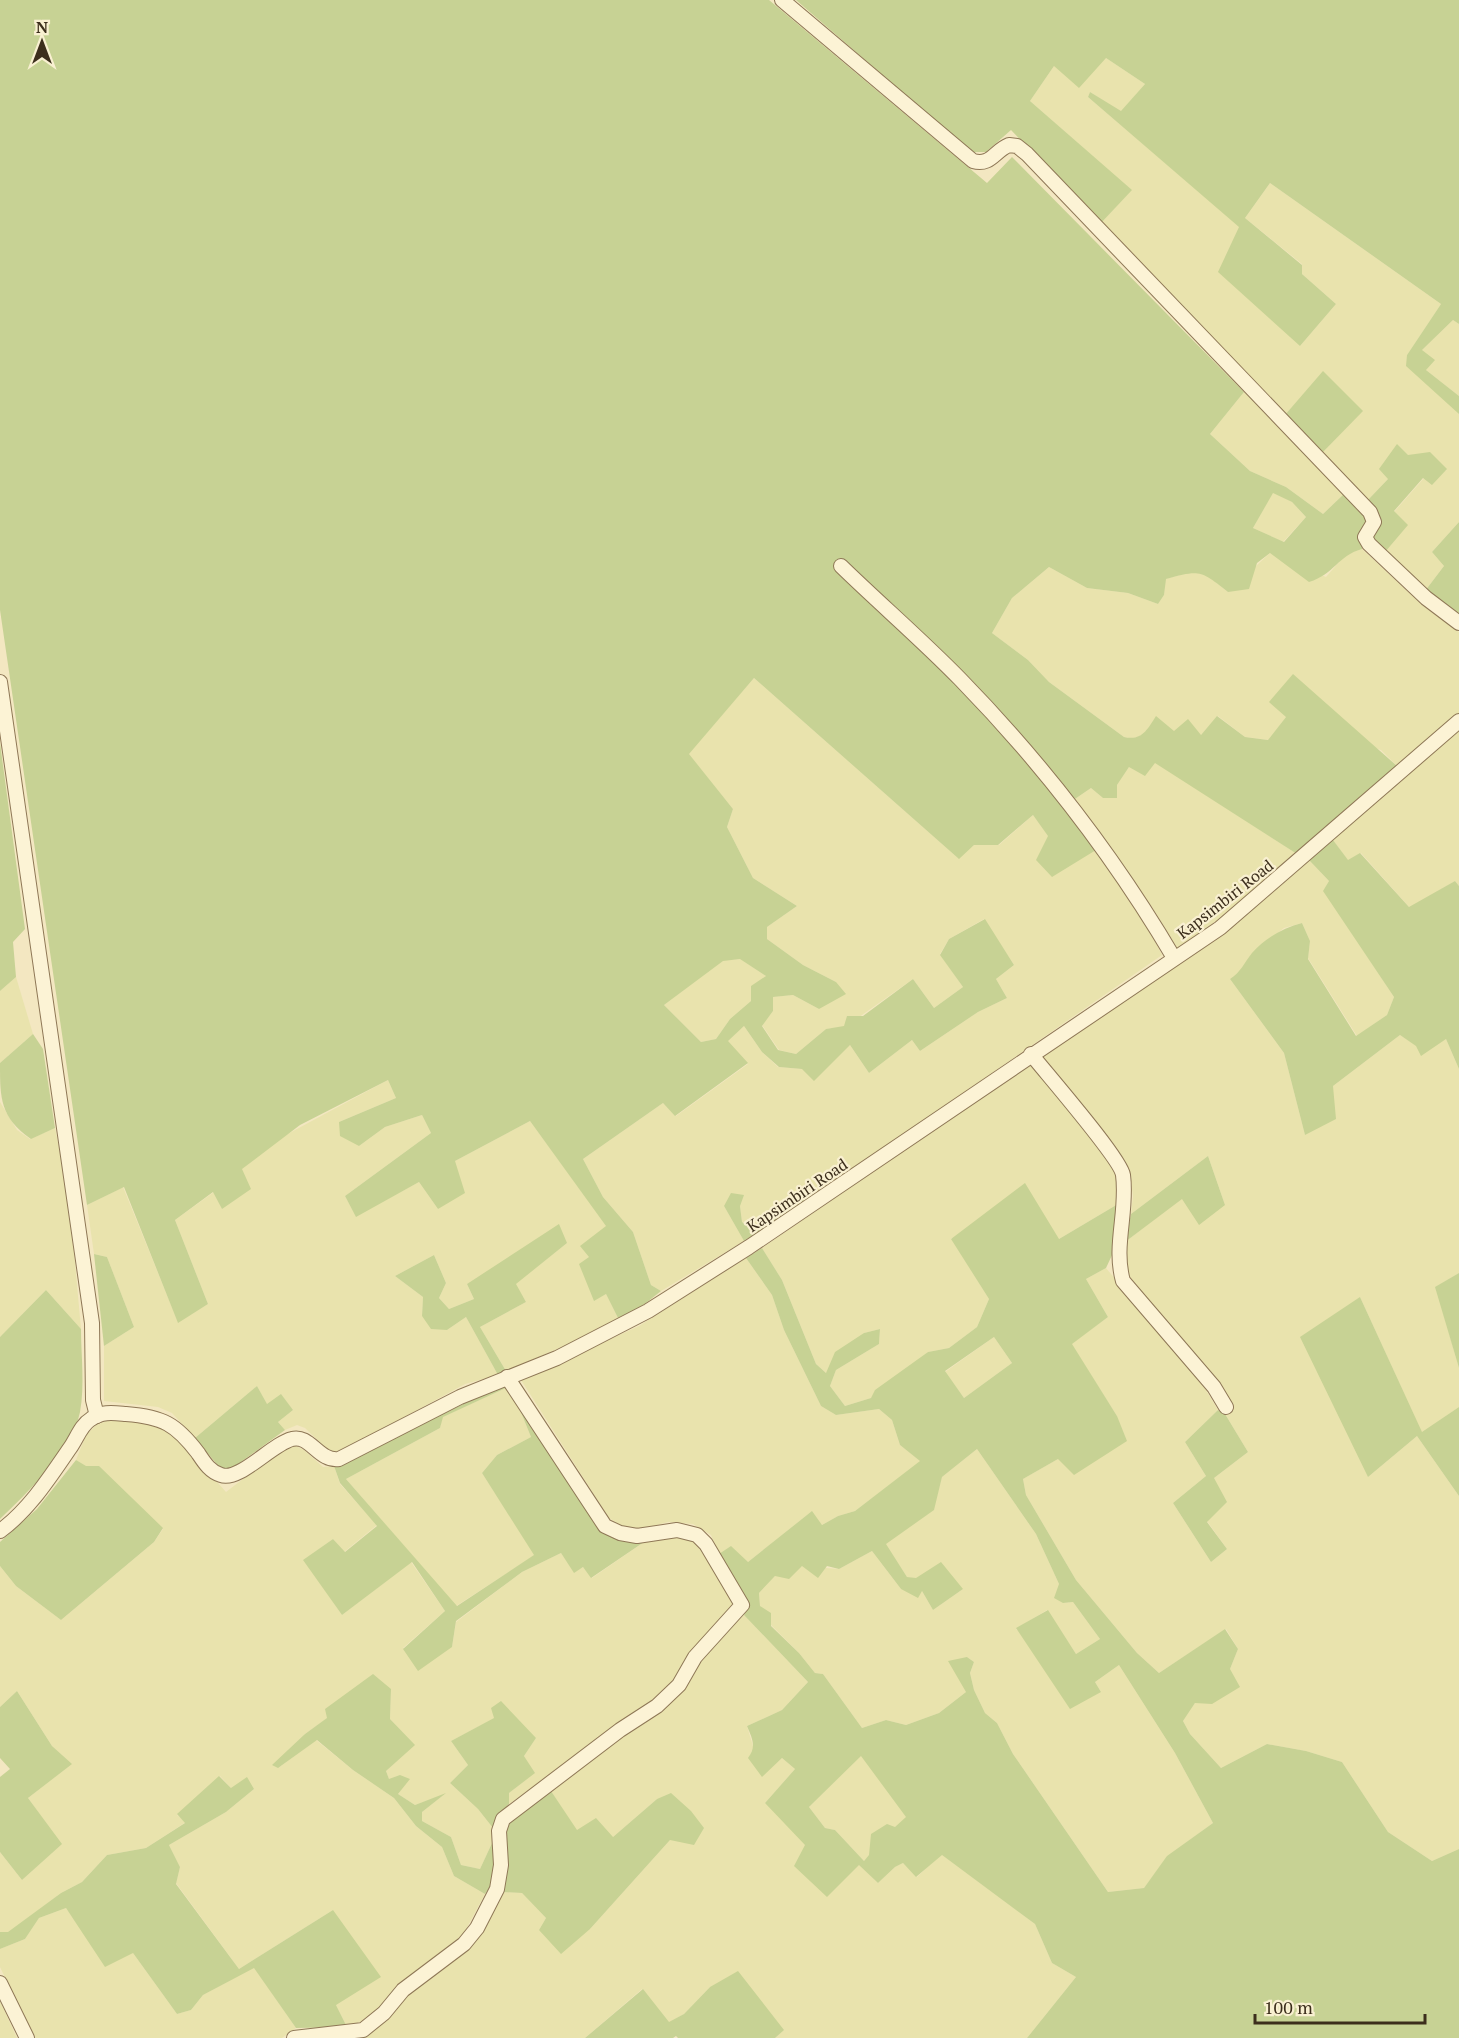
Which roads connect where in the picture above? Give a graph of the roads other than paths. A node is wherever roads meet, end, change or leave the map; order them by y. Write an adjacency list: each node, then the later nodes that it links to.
1 (782, 0): 3 (street)
2 (841, 566): 6 (street)
3 (1459, 622)
4 (0, 682): 10 (street)
5 (1459, 721): 6 (street, Kapsimbiri Road)
6 (1174, 958): 7 (street, Kapsimbiri Road)
7 (1031, 1054): 8 (street, Kapsimbiri Road); 9 (street)
8 (507, 1377): 10 (street, Kapsimbiri Road); 14 (street)
9 (1226, 1407)
10 (97, 1416): 11 (street)
11 (0, 1531)
12 (0, 1983): 13 (street)
13 (27, 2038)
14 (294, 2038)

